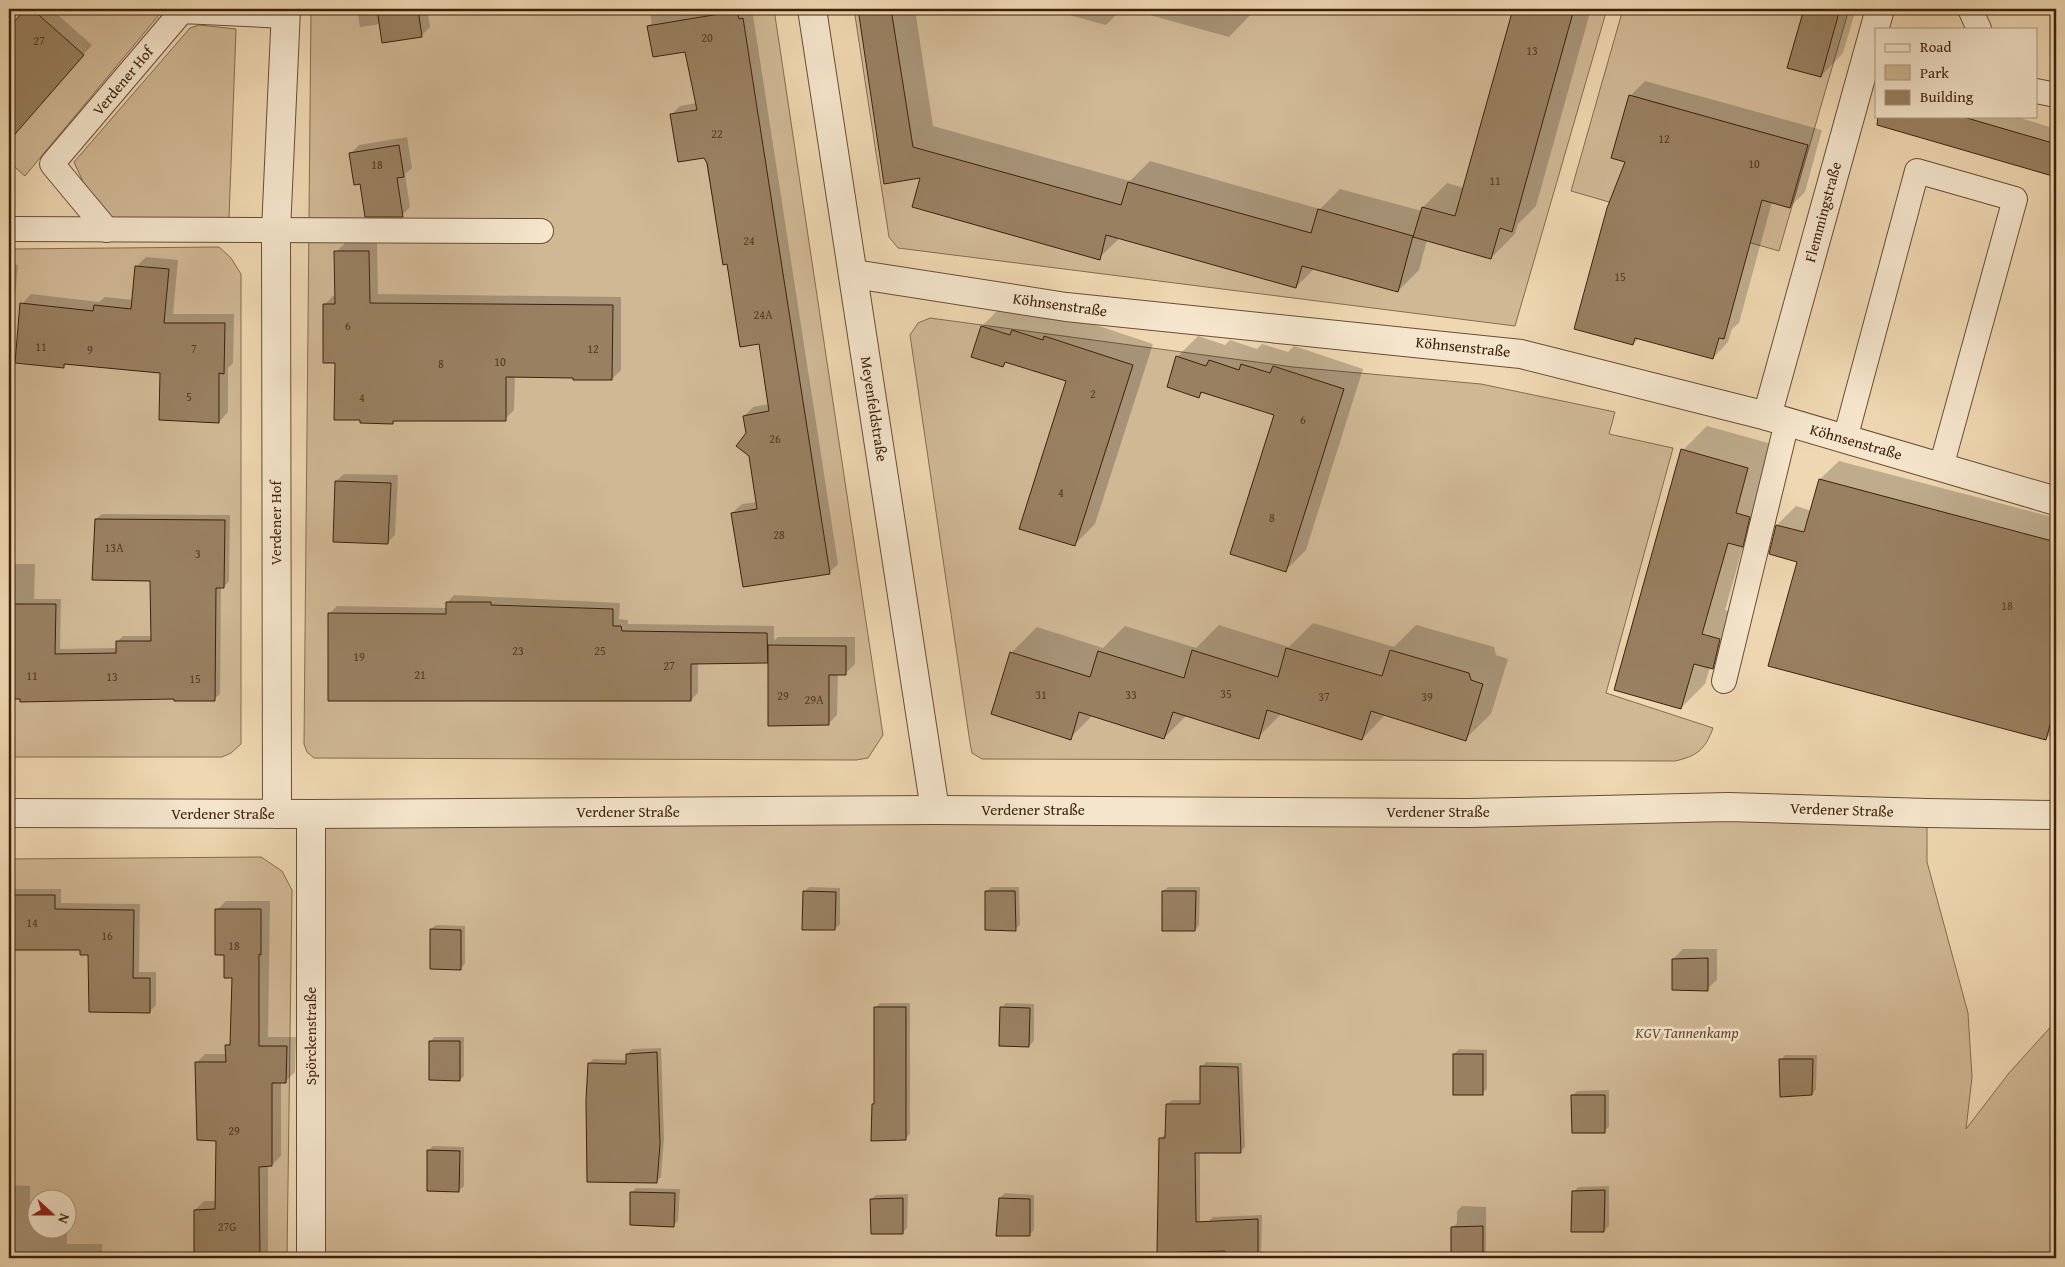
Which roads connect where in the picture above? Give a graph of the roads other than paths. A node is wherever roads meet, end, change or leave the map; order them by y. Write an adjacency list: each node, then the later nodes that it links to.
1 (812, 9): 14 (street, Meyenfeldstraße)
2 (1880, 9): 5 (street, Flemmingstraße)
3 (1970, 9): 6 (lane)
4 (286, 12): 11 (lane, Verdener Hof); 12 (street, Verdener Hof)
5 (1875, 28)
6 (1979, 28)
7 (1875, 29): 15 (street, Flemmingstraße)
8 (2038, 91): 9 (lane)
9 (2056, 95)
10 (9, 229): 11 (lane)
11 (107, 230): 12 (lane)
12 (276, 231): 13 (lane); 22 (street, Verdener Hof)
13 (541, 231)
14 (854, 274): 15 (street, Köhnsenstraße); 20 (street, Meyenfeldstraße)
15 (1777, 419): 16 (street, Köhnsenstraße); 19 (lane)
16 (1845, 439): 17 (street, Köhnsenstraße); 17 (lane)
17 (1941, 467): 18 (street, Köhnsenstraße)
18 (2056, 501)
19 (1724, 681)
20 (935, 810): 23 (street, Verdener Straße); 24 (street, Verdener Straße)
21 (9, 813): 22 (street, Verdener Straße)
22 (278, 814): 23 (street, Verdener Straße)
23 (311, 814): 25 (street, Spörckenstraße)
24 (2056, 815)
25 (311, 1258)

